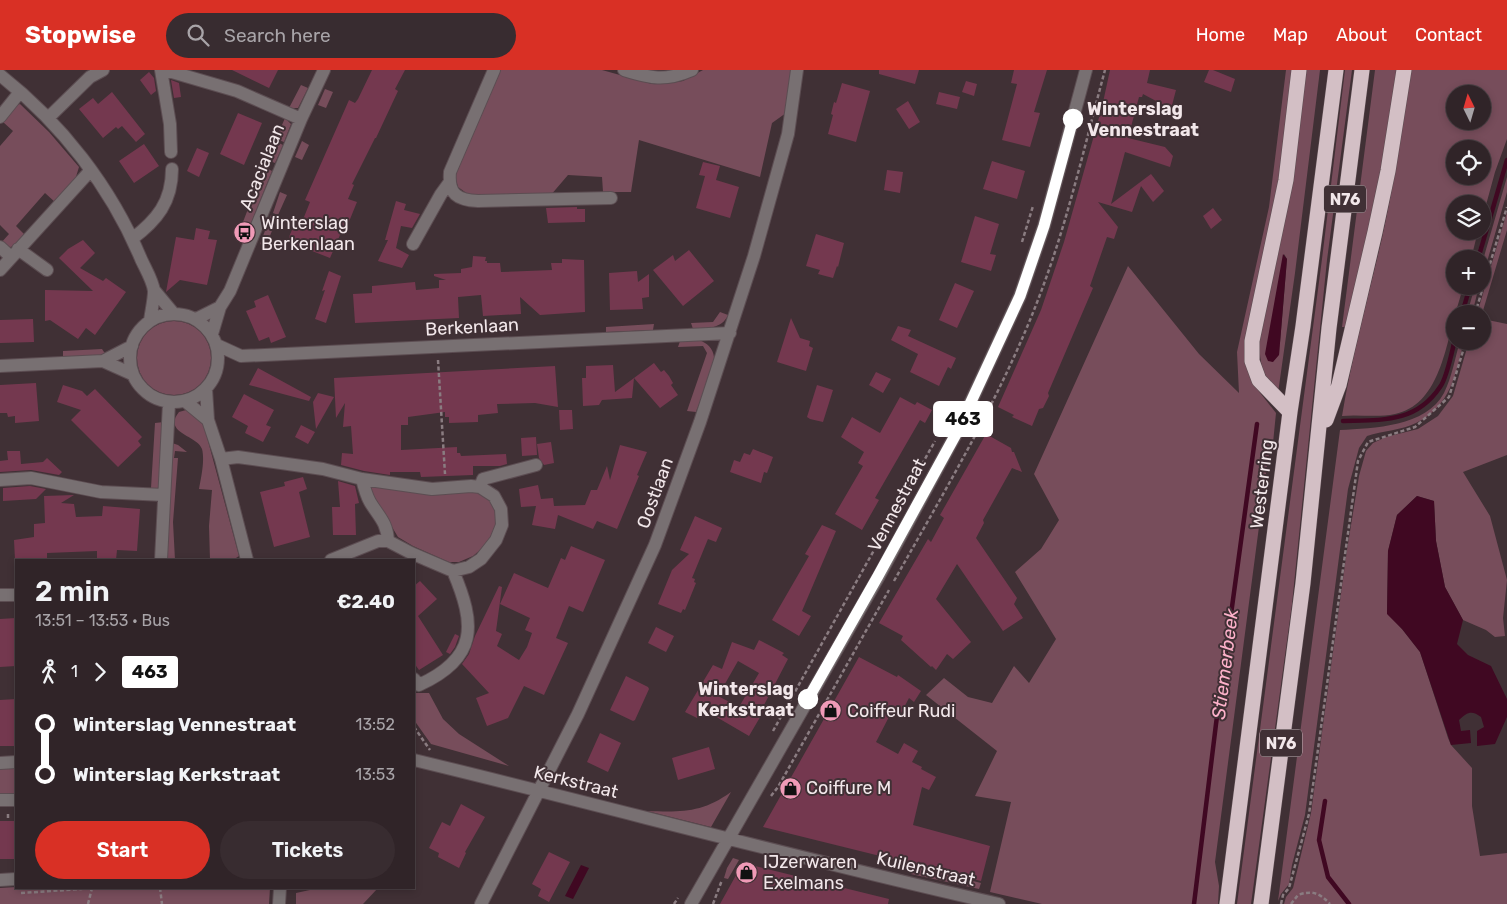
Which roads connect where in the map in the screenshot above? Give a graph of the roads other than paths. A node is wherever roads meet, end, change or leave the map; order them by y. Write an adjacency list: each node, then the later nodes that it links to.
1 (103, 70): 17 (street)
2 (161, 70): 19 (street)
3 (165, 70): 18 (street)
4 (324, 70): 18 (street, Acacialaan)
5 (494, 70): 22 (street)
6 (624, 70): 7 (street)
7 (692, 70)
8 (797, 70): 35 (street, Oostlaan)
9 (1086, 70): 69 (street, Vennestraat)
10 (1299, 70): 46 (highway)
11 (1336, 70): 46 (highway, Westerring / N76)
12 (1362, 70): 48 (highway, N76)
13 (1404, 70): 48 (highway)
14 (0, 76): 15 (street)
15 (20, 92): 16 (street); 17 (street)
16 (0, 118)
17 (48, 118): 21 (street)
18 (301, 119): 31 (street, Acacialaan)
19 (171, 152)
20 (172, 169): 24 (street)
21 (91, 170): 24 (street); 27 (street)
22 (449, 183): 23 (street); 25 (street)
23 (611, 198)
24 (132, 239): 30 (street)
25 (413, 244)
26 (0, 247): 27 (street)
27 (15, 253): 28 (street); 29 (street)
28 (0, 270)
29 (46, 270)
30 (154, 290): 32 (street); 34 (street)
31 (220, 307): 33 (street); 36 (street, Acacialaan)
32 (174, 314): 33 (street); 34 (street)
33 (196, 319): 36 (street)
34 (150, 321): 37 (street)
35 (730, 333): 38 (street, Berkenlaan); 66 (street, Oostlaan)
36 (215, 340): 38 (street, Berkenlaan); 41 (street)
37 (132, 346): 39 (street); 42 (street)
38 (241, 356): 41 (street)
39 (103, 361): 40 (street); 42 (street)
40 (0, 366)
41 (218, 368): 43 (street)
42 (132, 374): 45 (street)
43 (206, 389): 44 (street); 47 (street)
44 (185, 402): 45 (street); 47 (street)
45 (169, 403): 54 (street)
46 (1290, 412): 77 (highway, Westerring / N76)
47 (208, 420): 49 (street)
48 (1319, 440): 78 (highway, N76)
49 (221, 459): 51 (street); 57 (street)
50 (536, 466): 53 (street)
51 (362, 479): 53 (street); 55 (street)
52 (0, 480): 54 (street)
53 (480, 487): 59 (street)
54 (164, 495): 56 (street)
55 (388, 541): 58 (street); 59 (street)
56 (161, 559)
57 (247, 559)
58 (334, 559)
59 (453, 571): 62 (street)
60 (15, 594): 61 (street)
61 (0, 595)
62 (415, 680)
63 (415, 760): 66 (street, Kerkstraat)
64 (15, 762): 65 (street)
65 (0, 763)
66 (539, 790): 69 (street, Kerkstraat); 74 (street, Oostlaan)
67 (0, 800): 68 (street)
68 (15, 800)
69 (728, 839): 75 (street, Vennestraat); 76 (street, Kuilenstraat)
70 (15, 879): 71 (street)
71 (0, 880)
72 (280, 889): 73 (street)
73 (279, 904)
74 (481, 904)
75 (691, 904)
76 (999, 904)
77 (1227, 904)
78 (1261, 904)

